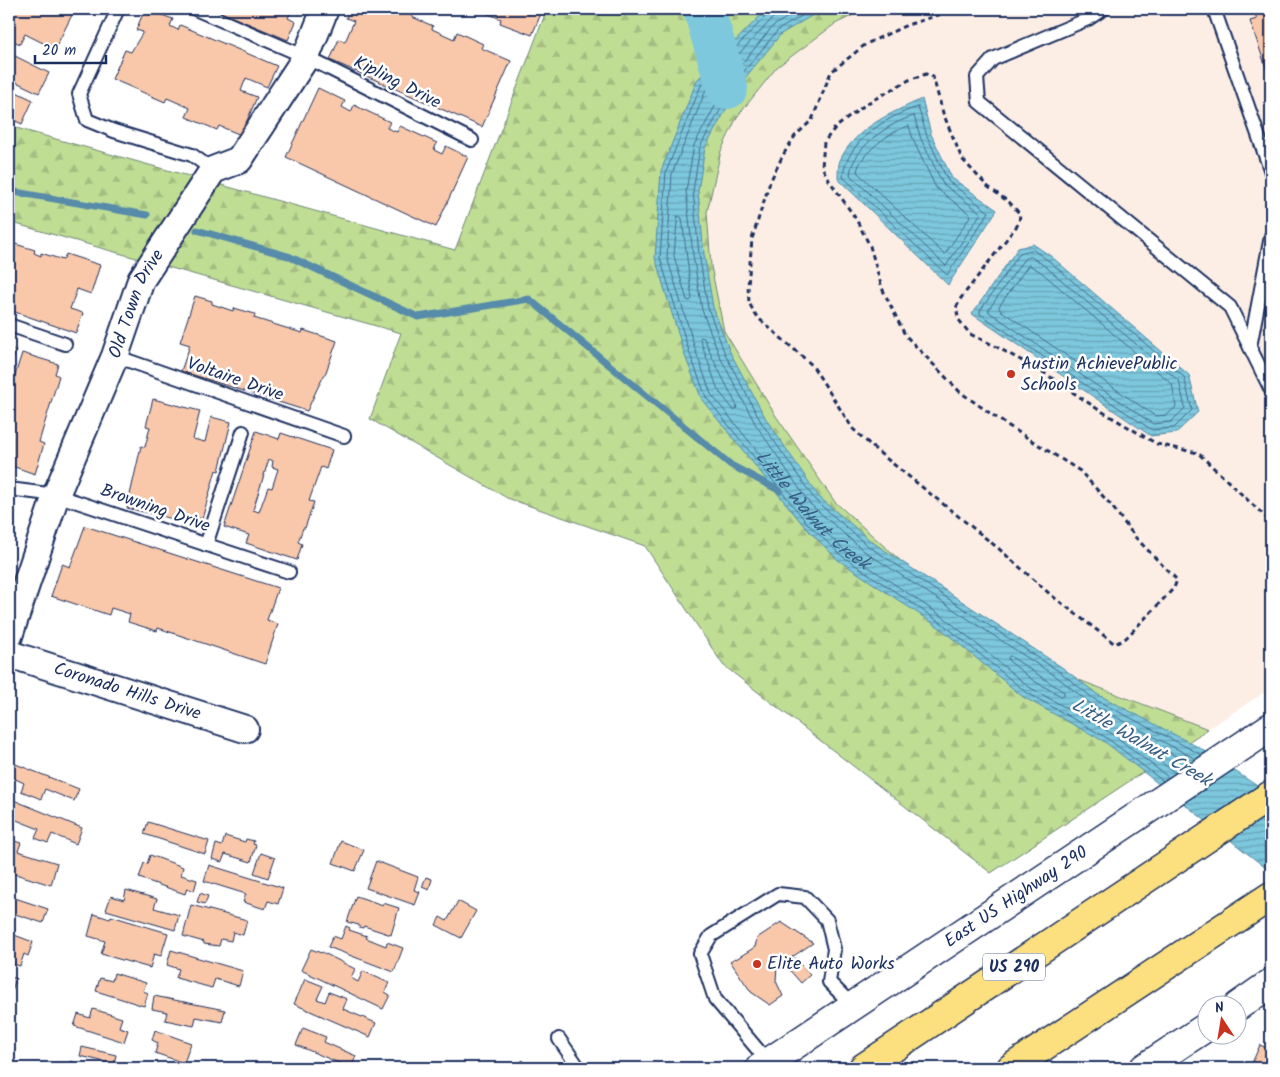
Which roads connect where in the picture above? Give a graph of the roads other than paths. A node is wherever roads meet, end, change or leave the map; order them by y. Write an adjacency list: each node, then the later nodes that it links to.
1 (118, 9): 8 (lane)
2 (195, 9): 6 (lane, Kipling Drive)
3 (325, 9): 6 (street)
4 (1103, 9): 13 (lane)
5 (1214, 9): 9 (lane)
6 (306, 57): 7 (lane, Kipling Drive); 8 (street)
7 (472, 140)
8 (213, 170): 14 (street, Old Town Drive)
9 (1271, 172)
10 (1271, 236): 13 (lane)
11 (9, 325): 12 (lane)
12 (65, 344)
13 (1250, 347): 15 (lane)
14 (115, 356): 17 (lane, Voltaire Drive); 19 (street, Old Town Drive)
15 (1271, 390)
16 (243, 432): 20 (lane)
17 (344, 436)
18 (9, 489): 19 (lane, Browning Drive)
19 (56, 495): 20 (lane, Browning Drive); 22 (street, Old Town Drive)
20 (206, 545): 21 (lane, Browning Drive)
21 (289, 572)
22 (9, 636)
23 (9, 654): 25 (street, Coronado Hills Drive)
24 (1271, 726): 30 (main road, East US Highway 290)
25 (244, 729)
26 (1271, 795): 35 (highway, US 290)
27 (1271, 896): 36 (highway)
28 (1271, 983): 29 (main road)
29 (1248, 999)
30 (853, 1006): 33 (main road, East US Highway 290); 33 (lane)
31 (1198, 1033): 37 (main road)
32 (559, 1039): 34 (lane)
33 (764, 1066)
34 (579, 1068)
35 (863, 1068)
36 (1012, 1068)
37 (1144, 1068)

